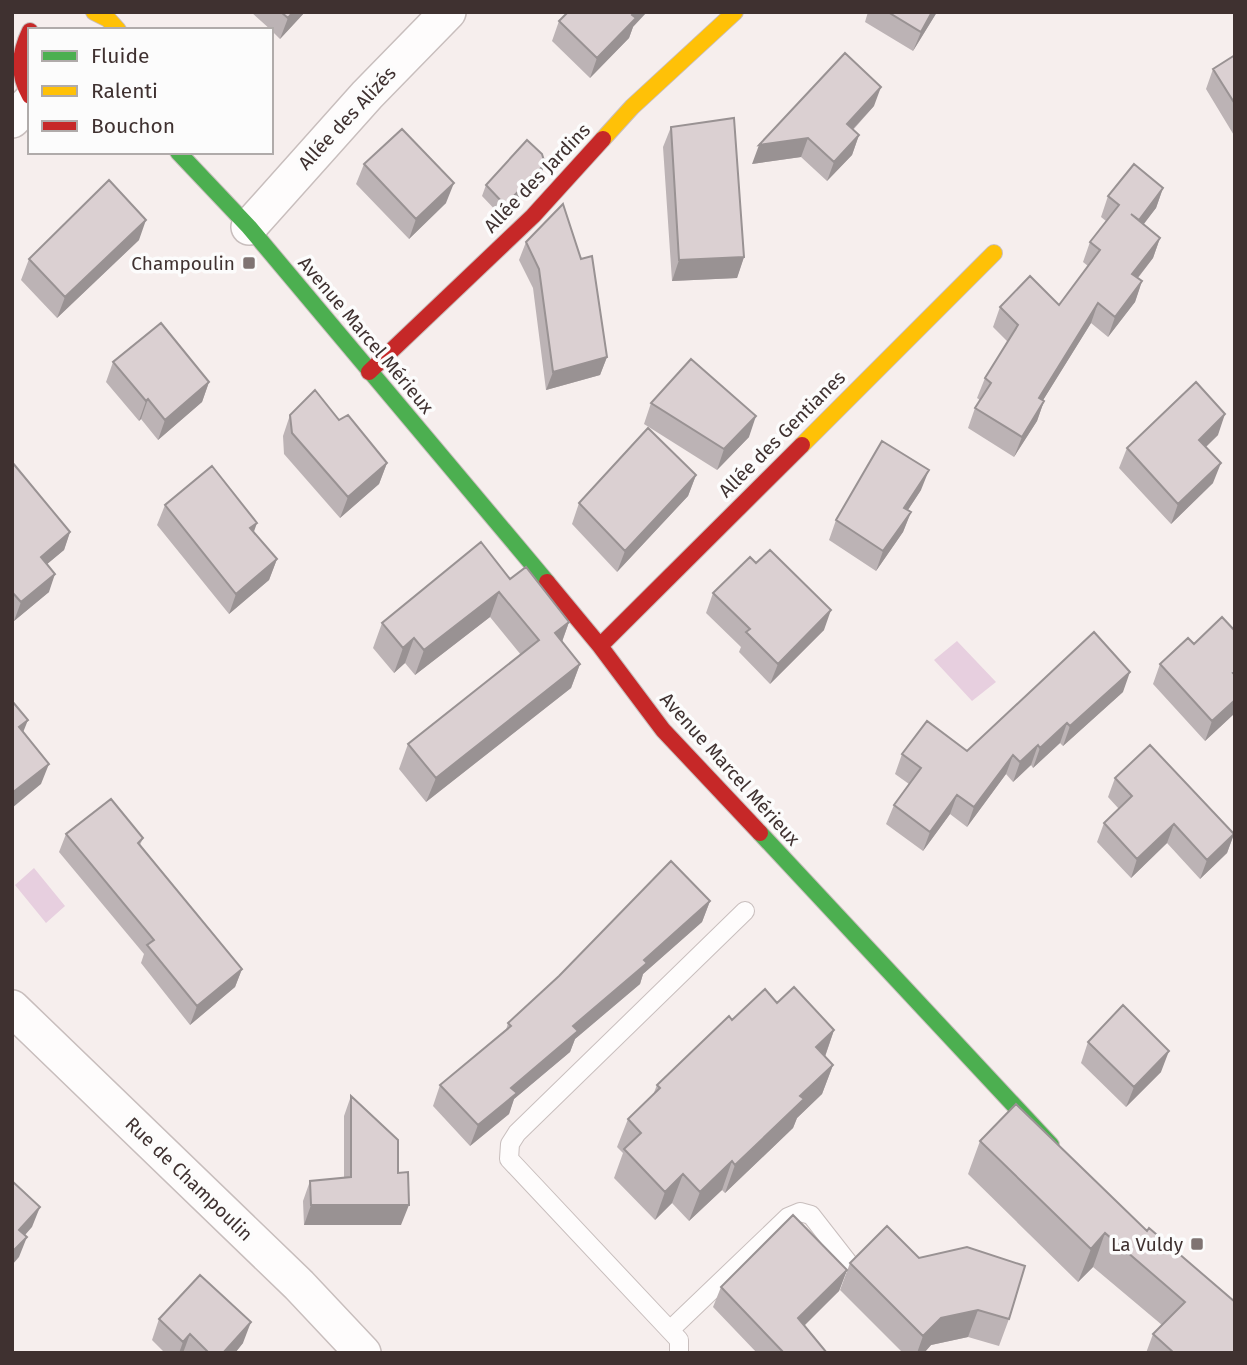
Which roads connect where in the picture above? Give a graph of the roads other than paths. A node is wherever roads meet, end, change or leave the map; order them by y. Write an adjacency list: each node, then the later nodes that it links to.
1 (94, 12): 5 (main road)
2 (133, 12): 6 (street)
3 (448, 12): 12 (street, Allée des Alizés)
4 (735, 12): 14 (main road, Allée des Jardins)
5 (117, 28)
6 (121, 28)
7 (28, 37): 8 (main road)
8 (28, 93)
9 (28, 104): 10 (street)
10 (12, 120)
11 (180, 154): 12 (main road, Avenue Marcel Mérieux)
12 (249, 227): 14 (main road, Avenue Marcel Mérieux)
13 (994, 253): 15 (main road, Allée des Gentianes)
14 (369, 372): 15 (main road, Avenue Marcel Mérieux)
15 (600, 646): 18 (main road, Avenue Marcel Mérieux)
16 (745, 911): 20 (lane)
17 (12, 1009): 21 (street, Rue de Champoulin)
18 (1062, 1156)
19 (850, 1265): 20 (lane)
20 (670, 1330): 22 (lane)
21 (363, 1353)
22 (679, 1353)

